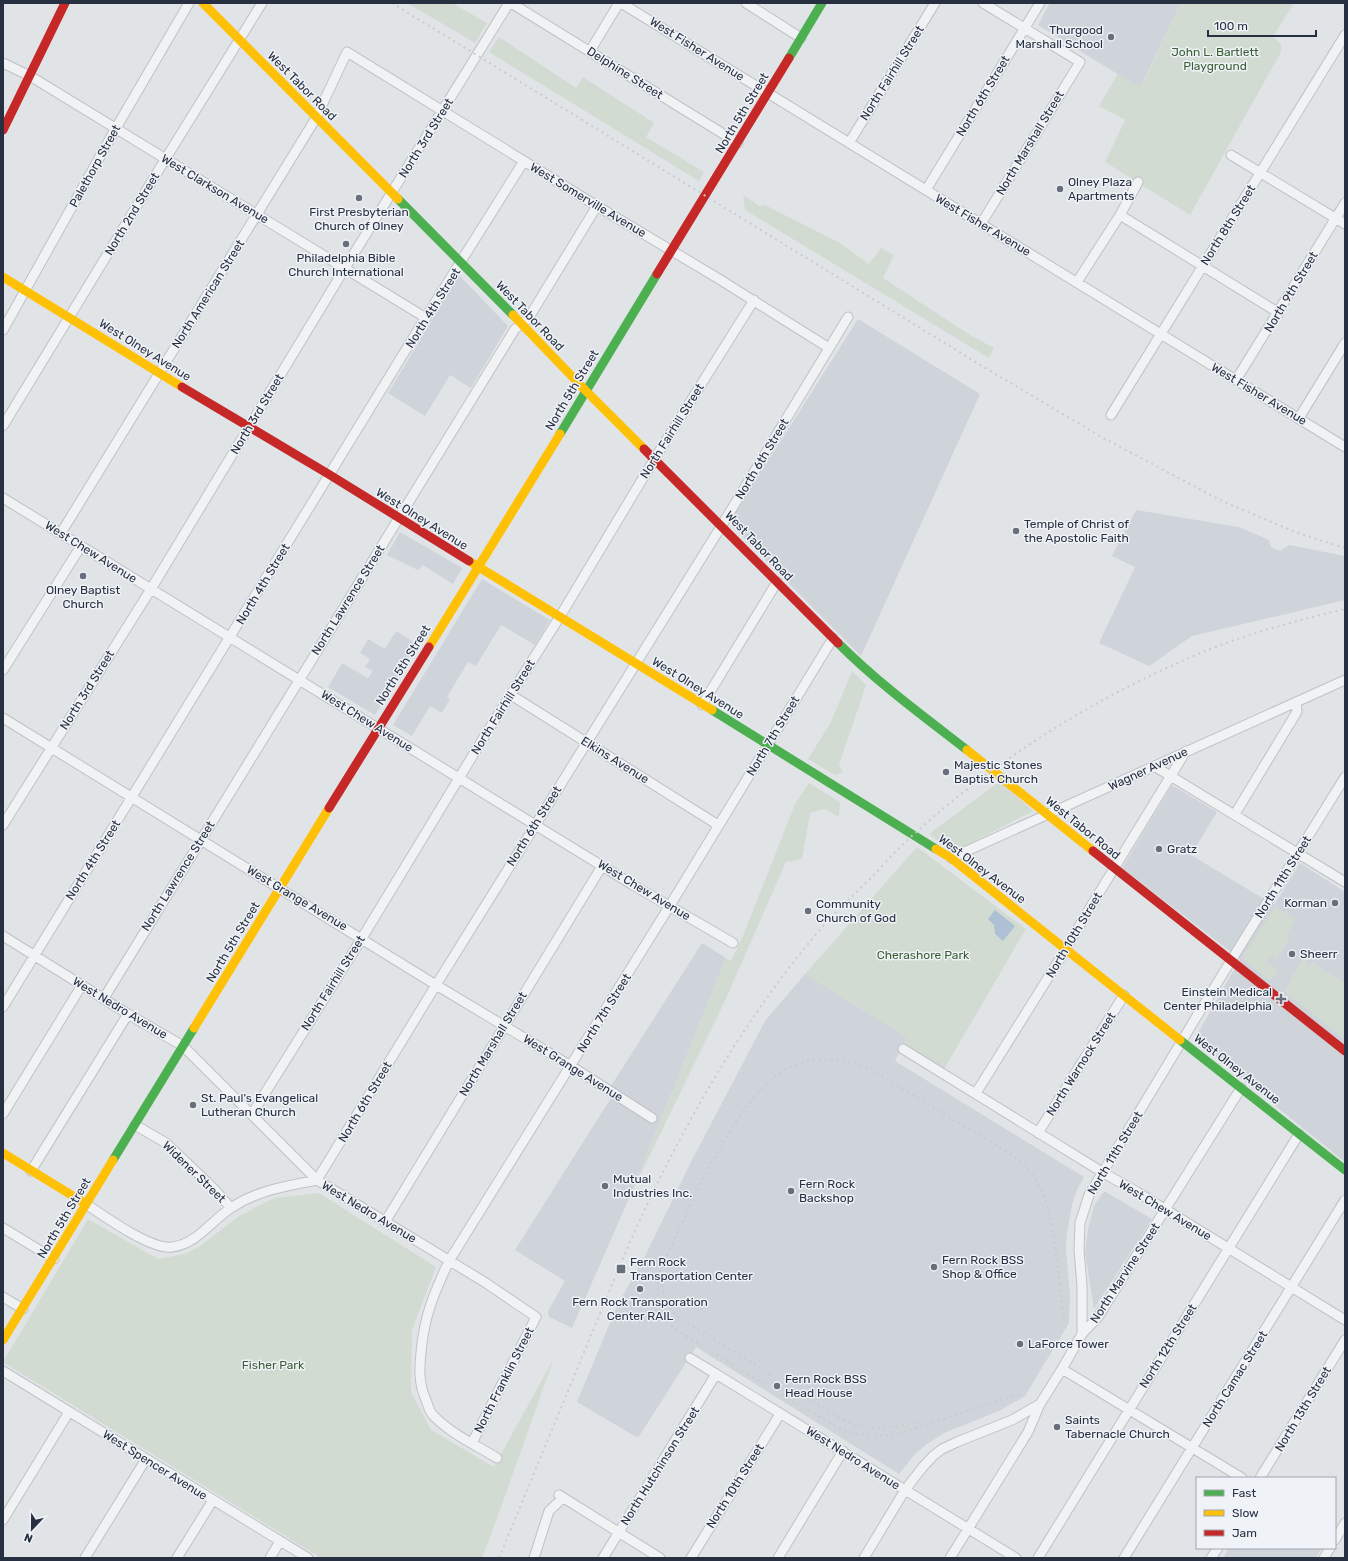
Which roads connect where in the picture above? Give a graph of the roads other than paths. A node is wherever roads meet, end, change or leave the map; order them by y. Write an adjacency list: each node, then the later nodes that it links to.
1 (65, 3): 19 (street)
2 (189, 3): 23 (street, Palethorp Street)
3 (203, 3): 15 (street, West Tabor Road)
4 (262, 3): 15 (street, North 2nd Street)
5 (510, 3): 16 (street, Delphine Street); 21 (street, North 3rd Street)
6 (620, 3): 16 (street); 20 (street, West Fisher Avenue)
7 (746, 3): 14 (street)
8 (822, 3): 14 (street, North 5th Street)
9 (935, 3): 25 (street, North Fairhill Street)
10 (984, 3): 12 (street)
11 (1040, 3): 12 (street, North 6th Street)
12 (1024, 28): 32 (street, North 6th Street); 39 (street, North Marshall Street)
13 (1345, 35): 30 (street, North 8th Street)
14 (801, 38): 20 (street, North 5th Street)
15 (239, 40): 22 (street, West Tabor Road); 28 (street, North 2nd Street)
16 (590, 51): 26 (street, Delphine Street)
17 (348, 53): 21 (street, West Somerville Avenue); 22 (street, North American Street)
18 (3, 63): 19 (street, West Clarkson Avenue)
19 (30, 76): 23 (street, West Clarkson Avenue); 24 (street)
20 (768, 93): 25 (street, West Fisher Avenue); 26 (street, North 5th Street)
21 (442, 111): 29 (street, West Somerville Avenue); 33 (street, North 3rd Street)
22 (316, 118): 33 (street, West Tabor Road); 36 (street, North American Street)
23 (116, 128): 28 (street, West Clarkson Avenue); 47 (street, Palethorp Street)
24 (3, 130)
25 (849, 142): 32 (street, West Fisher Avenue)
26 (738, 143): 41 (street, North 5th Street)
27 (1232, 155): 30 (street)
28 (166, 158): 36 (street, West Clarkson Avenue); 50 (street, North 2nd Street)
29 (524, 161): 35 (street, West Somerville Avenue); 42 (street, North 4th Street)
30 (1260, 172): 38 (street); 43 (street, North 8th Street)
31 (1138, 182): 37 (street)
32 (926, 190): 39 (street, West Fisher Avenue)
33 (392, 193): 42 (street, West Tabor Road); 44 (street, North 3rd Street)
34 (1345, 203): 38 (street, North 9th Street)
35 (597, 206): 41 (street, West Somerville Avenue); 53 (street, North Lawrence Street)
36 (257, 214): 44 (street, West Clarkson Avenue); 58 (street, North American Street)
37 (1120, 215): 43 (street); 46 (street)
38 (1336, 218): 40 (street); 49 (street, North 9th Street)
39 (981, 224): 46 (street, West Fisher Avenue)
40 (1345, 224)
41 (672, 251): 48 (street, West Somerville Avenue); 60 (street, North 5th Street)
42 (461, 263): 52 (street, North 4th Street); 53 (street, West Tabor Road)
43 (1202, 266): 49 (street); 55 (street, North 8th Street)
44 (345, 268): 52 (street, West Clarkson Avenue); 64 (street, North 3rd Street)
45 (3, 277): 47 (street, West Olney Avenue)
46 (1077, 282): 55 (street, West Fisher Avenue)
47 (26, 291): 50 (street, West Olney Avenue); 54 (street, Palethorp Street)
48 (754, 300): 57 (street, West Somerville Avenue); 66 (street, North Fairhill Street)
49 (1279, 313): 59 (street, North 9th Street)
50 (69, 317): 58 (street, West Olney Avenue); 63 (street, North 2nd Street)
51 (848, 317): 57 (street, North 6th Street)
52 (426, 318): 67 (street, North 4th Street)
53 (522, 324): 60 (street, West Tabor Road); 69 (street, North Lawrence Street)
54 (3, 330)
55 (1161, 334): 59 (street, West Fisher Avenue); 61 (street, North 8th Street)
56 (1345, 343): 62 (street)
57 (829, 348): 70 (street, North 6th Street)
58 (160, 372): 64 (street, West Olney Avenue); 71 (street, North American Street)
59 (1236, 380): 62 (street, West Fisher Avenue)
60 (586, 391): 66 (street, West Tabor Road); 73 (street, North 5th Street)
61 (1112, 415)
62 (1298, 418): 65 (street, West Fisher Avenue)
63 (3, 426)
64 (249, 428): 67 (street, West Olney Avenue); 75 (street, North 3rd Street)
65 (1345, 447)
66 (655, 458): 70 (street, West Tabor Road); 76 (street, North Fairhill Street)
67 (330, 475): 69 (street, West Olney Avenue); 77 (street, North 4th Street)
68 (3, 498): 71 (street, West Chew Avenue)
69 (399, 518): 73 (street, West Olney Avenue); 82 (street, North Lawrence Street)
70 (722, 524): 74 (street, West Tabor Road); 80 (street, North 6th Street)
71 (61, 533): 72 (street, West Chew Avenue)
72 (81, 546): 75 (street, West Chew Avenue); 79 (street)
73 (478, 568): 76 (street, West Olney Avenue); 88 (street, North 5th Street)
74 (777, 582): 78 (street, West Tabor Road); 86 (street)
75 (151, 589): 77 (street, West Chew Avenue); 91 (street, North 3rd Street)
76 (560, 618): 80 (street, West Olney Avenue); 84 (street, North Fairhill Street)
77 (231, 637): 82 (street, West Chew Avenue); 97 (street, North 4th Street)
78 (833, 638): 90 (street, North 7th Street); 99 (street, West Tabor Road)
79 (6, 658): 81 (street)
80 (636, 664): 86 (street, West Olney Avenue); 89 (street, North 6th Street)
81 (3, 670)
82 (300, 680): 88 (street, West Chew Avenue); 103 (street, North Lawrence Street)
83 (1345, 680): 85 (street, Wagner Avenue)
84 (511, 695): 89 (street, Elkins Avenue); 96 (street, North Fairhill Street)
85 (1296, 702): 92 (street, Wagner Avenue); 98 (street)
86 (702, 705): 90 (street, West Olney Avenue)
87 (3, 718): 91 (street, West Grange Avenue)
88 (378, 728): 96 (street, West Chew Avenue); 109 (street, North 5th Street)
89 (586, 742): 101 (street, North 6th Street); 102 (street, Elkins Avenue)
90 (767, 745): 102 (street, North 7th Street); 105 (street, West Olney Avenue)
91 (51, 747): 97 (street, West Grange Avenue); 100 (street, North 3rd Street)
92 (1186, 751): 93 (street, Wagner Avenue); 94 (street, North 10th Street)
93 (1154, 766): 94 (street); 99 (street, Wagner Avenue)
94 (1172, 776): 98 (street); 107 (street, North 10th Street)
95 (1345, 776): 104 (street, North 11th Street)
96 (459, 778): 101 (street, West Chew Avenue); 112 (street, North Fairhill Street)
97 (132, 797): 103 (street, West Grange Avenue); 115 (street, North 4th Street)
98 (1235, 814): 104 (street)
99 (1047, 815): 105 (street, Wagner Avenue); 107 (street, West Tabor Road)
100 (3, 825)
101 (536, 825): 106 (street, West Chew Avenue); 118 (street, North 6th Street)
102 (718, 825): 110 (street, North 7th Street)
103 (201, 840): 109 (street, West Grange Avenue); 120 (street, North Lawrence Street)
104 (1298, 853): 108 (street); 116 (street, North 11th Street)
105 (951, 858): 114 (street, West Olney Avenue)
106 (602, 866): 110 (street, West Chew Avenue); 123 (street, North Marshall Street)
107 (1115, 869): 114 (street, North 10th Street); 116 (street, West Tabor Road)
108 (1345, 882)
109 (280, 888): 112 (street, West Grange Avenue); 125 (street, North 5th Street)
110 (669, 907): 113 (street, West Chew Avenue); 128 (street, North 7th Street)
111 (3, 936): 115 (street, West Nedro Avenue)
112 (362, 938): 118 (street, West Grange Avenue); 132 (street, North Fairhill Street)
113 (733, 943)
114 (1066, 949): 119 (street, West Olney Avenue); 130 (street, North 10th Street)
115 (34, 956): 117 (street, West Nedro Avenue); 121 (street, North 4th Street)
116 (1232, 961): 124 (street, North 11th Street); 127 (street, West Tabor Road)
117 (82, 985): 120 (street, West Nedro Avenue); 131 (street)
118 (436, 985): 123 (street, West Grange Avenue); 141 (street, North 6th Street)
119 (1124, 995): 124 (street, West Olney Avenue); 135 (street, North Warnock Street)
120 (104, 998): 122 (street, West Nedro Avenue)
121 (3, 1007)
122 (128, 1014): 125 (street, West Nedro Avenue); 139 (street)
123 (504, 1025): 128 (street, West Grange Avenue); 146 (street, North Marshall Street)
124 (1182, 1042): 129 (street, West Olney Avenue); 140 (street, North 11th Street)
125 (183, 1046): 132 (street, West Nedro Avenue); 134 (street, North 5th Street)
126 (903, 1049): 130 (street, West Chew Avenue)
127 (1345, 1050)
128 (571, 1066): 133 (street, West Grange Avenue); 150 (street, North 7th Street)
129 (1241, 1088): 136 (street, West Olney Avenue); 145 (street, North Marvine Street)
130 (976, 1093): 135 (street, West Chew Avenue)
131 (3, 1114)
132 (252, 1114): 141 (street, West Nedro Avenue)
133 (652, 1118)
134 (134, 1125): 143 (street, North 5th Street); 144 (street, Widener Street)
135 (1038, 1132): 140 (street, West Chew Avenue)
136 (1299, 1134): 138 (street, West Olney Avenue); 148 (street, North 12th Street)
137 (3, 1153): 139 (street)
138 (1345, 1170)
139 (31, 1171): 143 (street)
140 (1102, 1172): 145 (street, West Chew Avenue); 156 (street, North 11th Street)
141 (318, 1180): 144 (street); 146 (street, West Nedro Avenue)
142 (1345, 1200): 151 (street, North Camac Street)
143 (86, 1204): 144 (street); 149 (street, North 5th Street)
144 (231, 1208)
145 (1166, 1210): 148 (street, West Chew Avenue); 156 (street, North Marvine Street)
146 (385, 1222): 150 (street, West Nedro Avenue)
147 (3, 1228): 149 (street)
148 (1228, 1248): 151 (street, West Chew Avenue); 164 (street, North 12th Street)
149 (54, 1259): 153 (street, North 5th Street)
150 (449, 1261): 154 (street, West Nedro Avenue); 167 (street, North 7th Street)
151 (1292, 1287): 155 (street, West Chew Avenue); 168 (street, North Camac Street)
152 (3, 1297): 153 (street)
153 (23, 1309): 157 (street, North 5th Street)
154 (536, 1317): 167 (street, North Franklin Street)
155 (1345, 1320)
156 (1082, 1334): 160 (street, North 11th Street)
157 (3, 1340)
158 (1345, 1340): 173 (street, North 13th Street)
159 (690, 1358): 162 (street, West Nedro Avenue)
160 (1062, 1369): 163 (street, North 11th Street); 164 (street)
161 (3, 1371): 165 (street, West Spencer Avenue)
162 (716, 1374): 166 (street, West Nedro Avenue); 179 (street, North Hutchinson Street)
163 (1040, 1404): 174 (street, North 11th Street); 178 (street)
164 (1129, 1409): 168 (street); 196 (street, North 12th Street)
165 (69, 1412): 171 (street, West Spencer Avenue); 176 (street)
166 (780, 1414): 169 (street, West Nedro Avenue); 191 (street, North 10th Street)
167 (472, 1443): 170 (street, North 7th Street)
168 (1192, 1448): 172 (street); 197 (street, North Camac Street)
169 (843, 1452): 174 (street, West Nedro Avenue); 192 (street)
170 (497, 1458)
171 (146, 1459): 175 (street, West Spencer Avenue); 184 (street)
172 (1240, 1477)
173 (1261, 1477)
174 (905, 1490): 178 (street, West Nedro Avenue); 193 (street, North 11th Street)
175 (213, 1500): 181 (street, West Spencer Avenue); 185 (street)
176 (3, 1520)
177 (1345, 1523): 180 (street)
178 (968, 1529): 194 (street); 195 (street, West Nedro Avenue)
179 (619, 1532): 188 (street); 189 (street, North Hutchinson Street); 190 (street)
180 (1338, 1538)
181 (280, 1541): 186 (street); 187 (street, West Spencer Avenue)
182 (1217, 1549): 198 (street)
183 (1329, 1549): 199 (street)
184 (85, 1558)
185 (177, 1558)
186 (270, 1558)
187 (308, 1558)
188 (534, 1558)
189 (603, 1558)
190 (660, 1558)
191 (691, 1558)
192 (778, 1558)
193 (864, 1558)
194 (950, 1558)
195 (1016, 1558)
196 (1038, 1558)
197 (1124, 1558)
198 (1211, 1558)
199 (1324, 1558)

